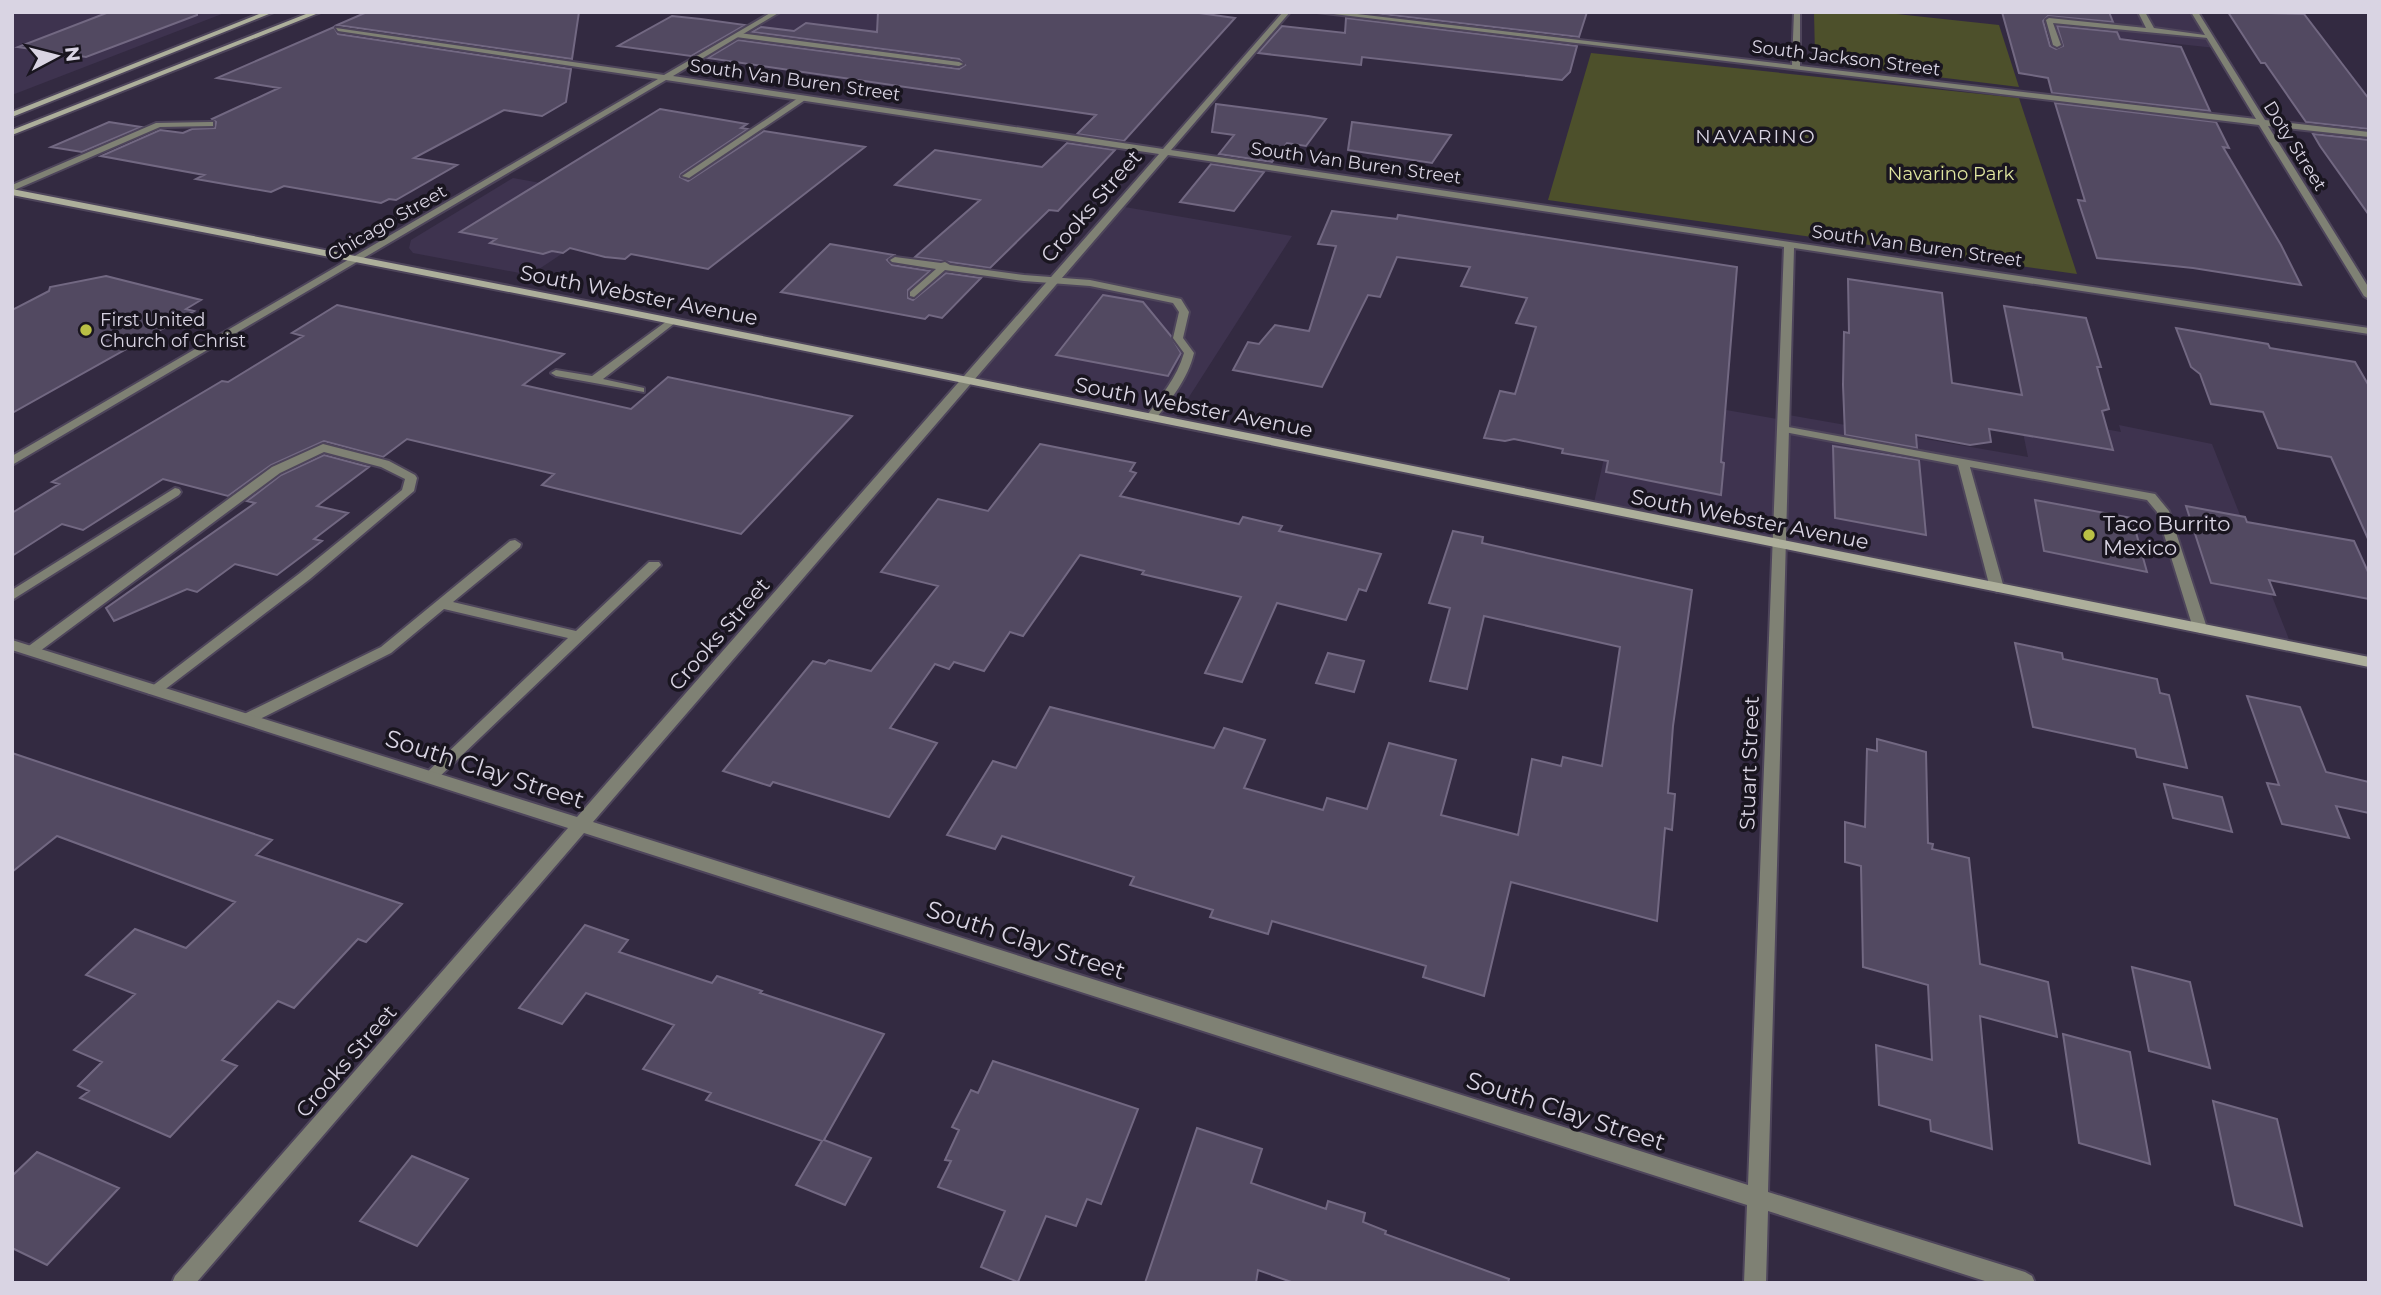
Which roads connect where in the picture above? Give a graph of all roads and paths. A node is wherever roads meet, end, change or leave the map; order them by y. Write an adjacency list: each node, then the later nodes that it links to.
1 (271, 12): 18 (main road)
2 (318, 12): 21 (main road)
3 (777, 12): 11 (street, Chicago Street)
4 (1287, 12): 23 (street, Crooks Street)
5 (1320, 12): 15 (street, South Jackson Street)
6 (1797, 12): 15 (street)
7 (2141, 12): 10 (street)
8 (2194, 12): 12 (street, Doty Street)
9 (338, 29): 16 (street, South Van Buren Street)
10 (2151, 30): 12 (street); 13 (street)
11 (739, 35): 14 (street); 16 (street, Chicago Street)
12 (2208, 36): 19 (street, Doty Street)
13 (2057, 45)
14 (959, 64)
15 (1796, 68): 19 (street, South Jackson Street)
16 (665, 78): 17 (street, South Van Buren Street); 27 (street, Chicago Street)
17 (804, 99): 23 (street, South Van Buren Street); 24 (street)
18 (12, 116)
19 (2262, 122): 22 (street, South Jackson Street); 32 (street, Doty Street)
20 (209, 124): 25 (street)
21 (12, 133)
22 (2369, 135)
23 (1166, 152): 26 (street, South Van Buren Street); 30 (street, Crooks Street)
24 (686, 176)
25 (12, 190): 27 (main road, South Webster Avenue)
26 (1789, 245): 34 (street, South Van Buren Street); 40 (street, Stuart Street)
27 (356, 259): 33 (main road, South Webster Avenue); 41 (street, Chicago Street)
28 (895, 260): 29 (street)
29 (944, 265): 30 (street); 31 (street)
30 (1055, 279): 37 (street, Crooks Street); 39 (street)
31 (914, 294)
32 (2369, 296)
33 (671, 321): 36 (street); 37 (main road, South Webster Avenue)
34 (2369, 331)
35 (556, 373): 36 (street)
36 (594, 380): 38 (street)
37 (966, 381): 39 (main road, South Webster Avenue); 58 (street, Crooks Street)
38 (640, 390)
39 (1151, 418): 45 (main road, South Webster Avenue)
40 (1783, 429): 42 (street); 45 (street, Stuart Street)
41 (12, 461)
42 (1964, 462): 47 (street); 50 (street)
43 (175, 492): 48 (street)
44 (515, 544): 49 (street)
45 (1779, 545): 47 (main road, South Webster Avenue); 59 (street, Stuart Street)
46 (654, 565): 51 (street)
47 (1997, 588): 50 (main road, South Webster Avenue)
48 (12, 596)
49 (442, 604): 51 (street); 56 (street)
50 (2200, 628): 54 (main road, South Webster Avenue)
51 (579, 636): 57 (street)
52 (12, 645): 53 (street, South Clay Street)
53 (31, 651): 55 (street, South Clay Street); 55 (street)
54 (2369, 662)
55 (154, 690): 56 (street, South Clay Street)
56 (247, 719): 57 (street, South Clay Street)
57 (430, 777): 58 (street, South Clay Street)
58 (580, 825): 59 (street, South Clay Street); 60 (street, Crooks Street)
59 (1757, 1198): 61 (street, Stuart Street); 62 (street, South Clay Street)
60 (181, 1283)
61 (1755, 1283)
62 (2025, 1283)

